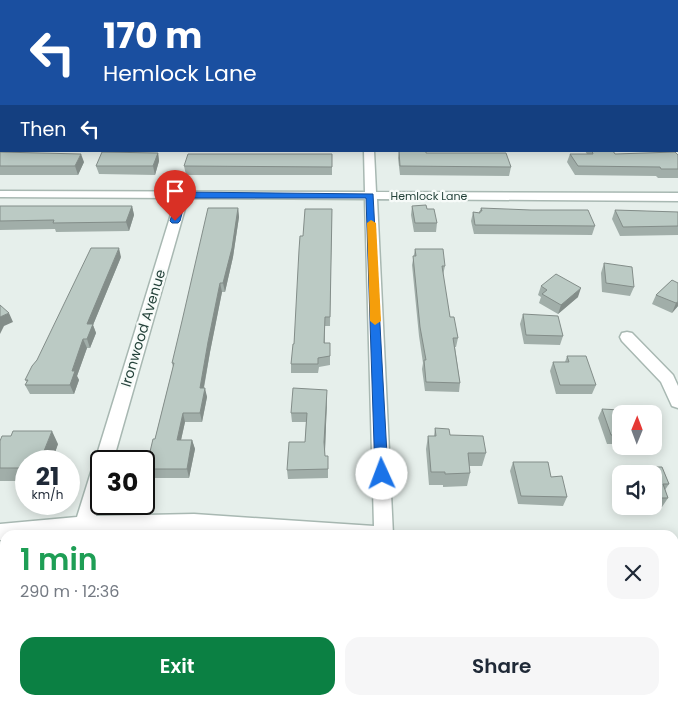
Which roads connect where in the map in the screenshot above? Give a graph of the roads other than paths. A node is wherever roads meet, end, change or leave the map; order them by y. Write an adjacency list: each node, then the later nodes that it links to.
1 (369, 152): 4 (street)
2 (0, 194): 3 (street, Hemlock Lane)
3 (183, 195): 4 (street, Hemlock Lane); 8 (street, Ironwood Avenue)
4 (370, 196): 5 (street, Hemlock Lane); 13 (street)
5 (678, 196)
6 (627, 337): 7 (street)
7 (678, 402)
8 (107, 450)
9 (90, 506): 10 (street)
10 (84, 526): 11 (street); 12 (street)
11 (28, 530)
12 (321, 530)
13 (384, 530)

